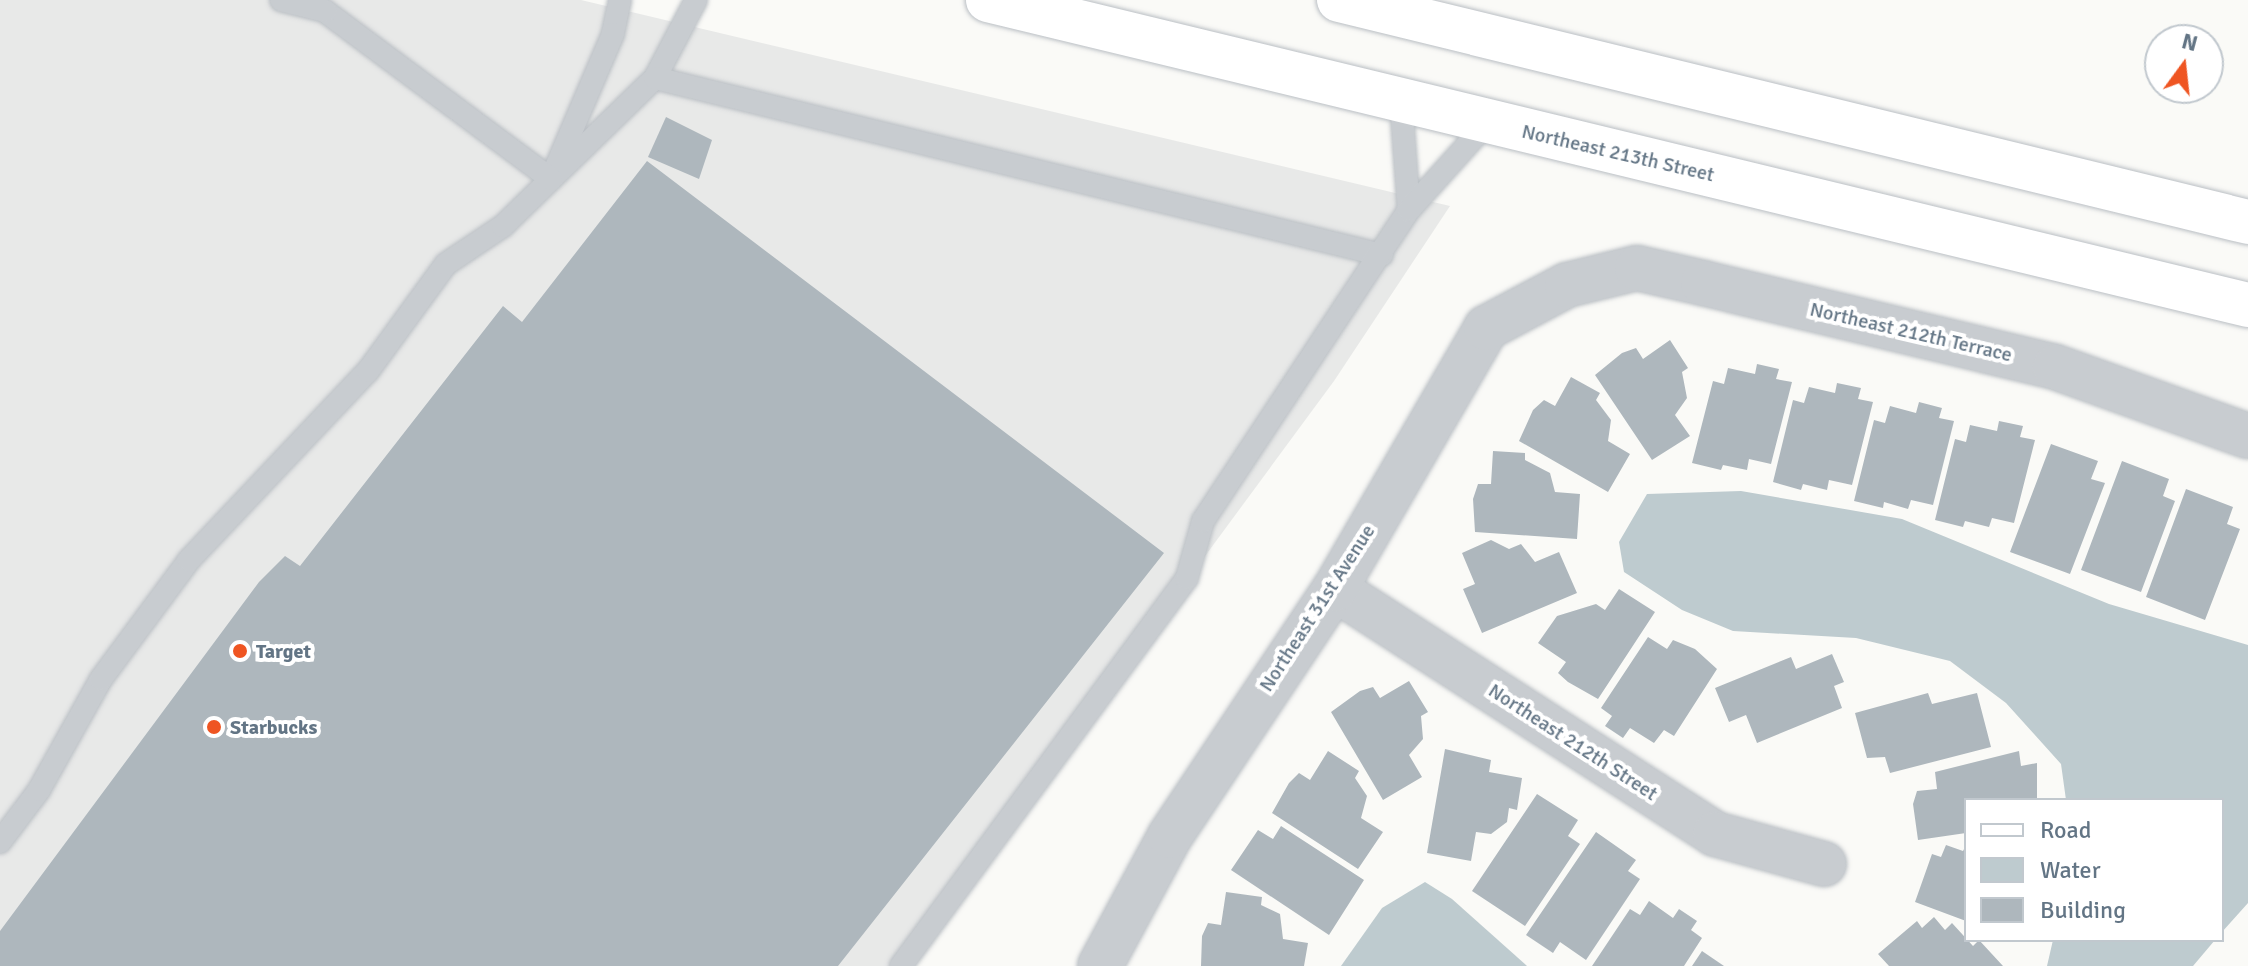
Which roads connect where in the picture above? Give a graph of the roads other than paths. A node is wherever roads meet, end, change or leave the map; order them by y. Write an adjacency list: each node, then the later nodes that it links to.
1 (281, 0): 9 (lane)
2 (620, 0): 9 (lane)
3 (696, 0): 6 (lane)
4 (988, 0): 7 (street, Northeast 213th Street)
5 (1339, 0): 11 (street)
6 (655, 78): 9 (lane); 12 (lane)
7 (1401, 102): 8 (street, Northeast 213th Street); 10 (lane)
8 (1487, 123): 10 (lane); 14 (street, Northeast 213th Street)
9 (551, 179): 17 (lane)
10 (1409, 210): 12 (lane)
11 (2248, 222)
12 (1382, 255): 19 (lane)
13 (1567, 285): 15 (street, Northeast 212th Terrace); 16 (street, Northeast 31st Avenue)
14 (2248, 305)
15 (2248, 436)
16 (1335, 589): 18 (street, Northeast 212th Street); 20 (street, Northeast 31st Avenue)
17 (0, 842)
18 (1824, 864)
19 (901, 966)
20 (1100, 966)

